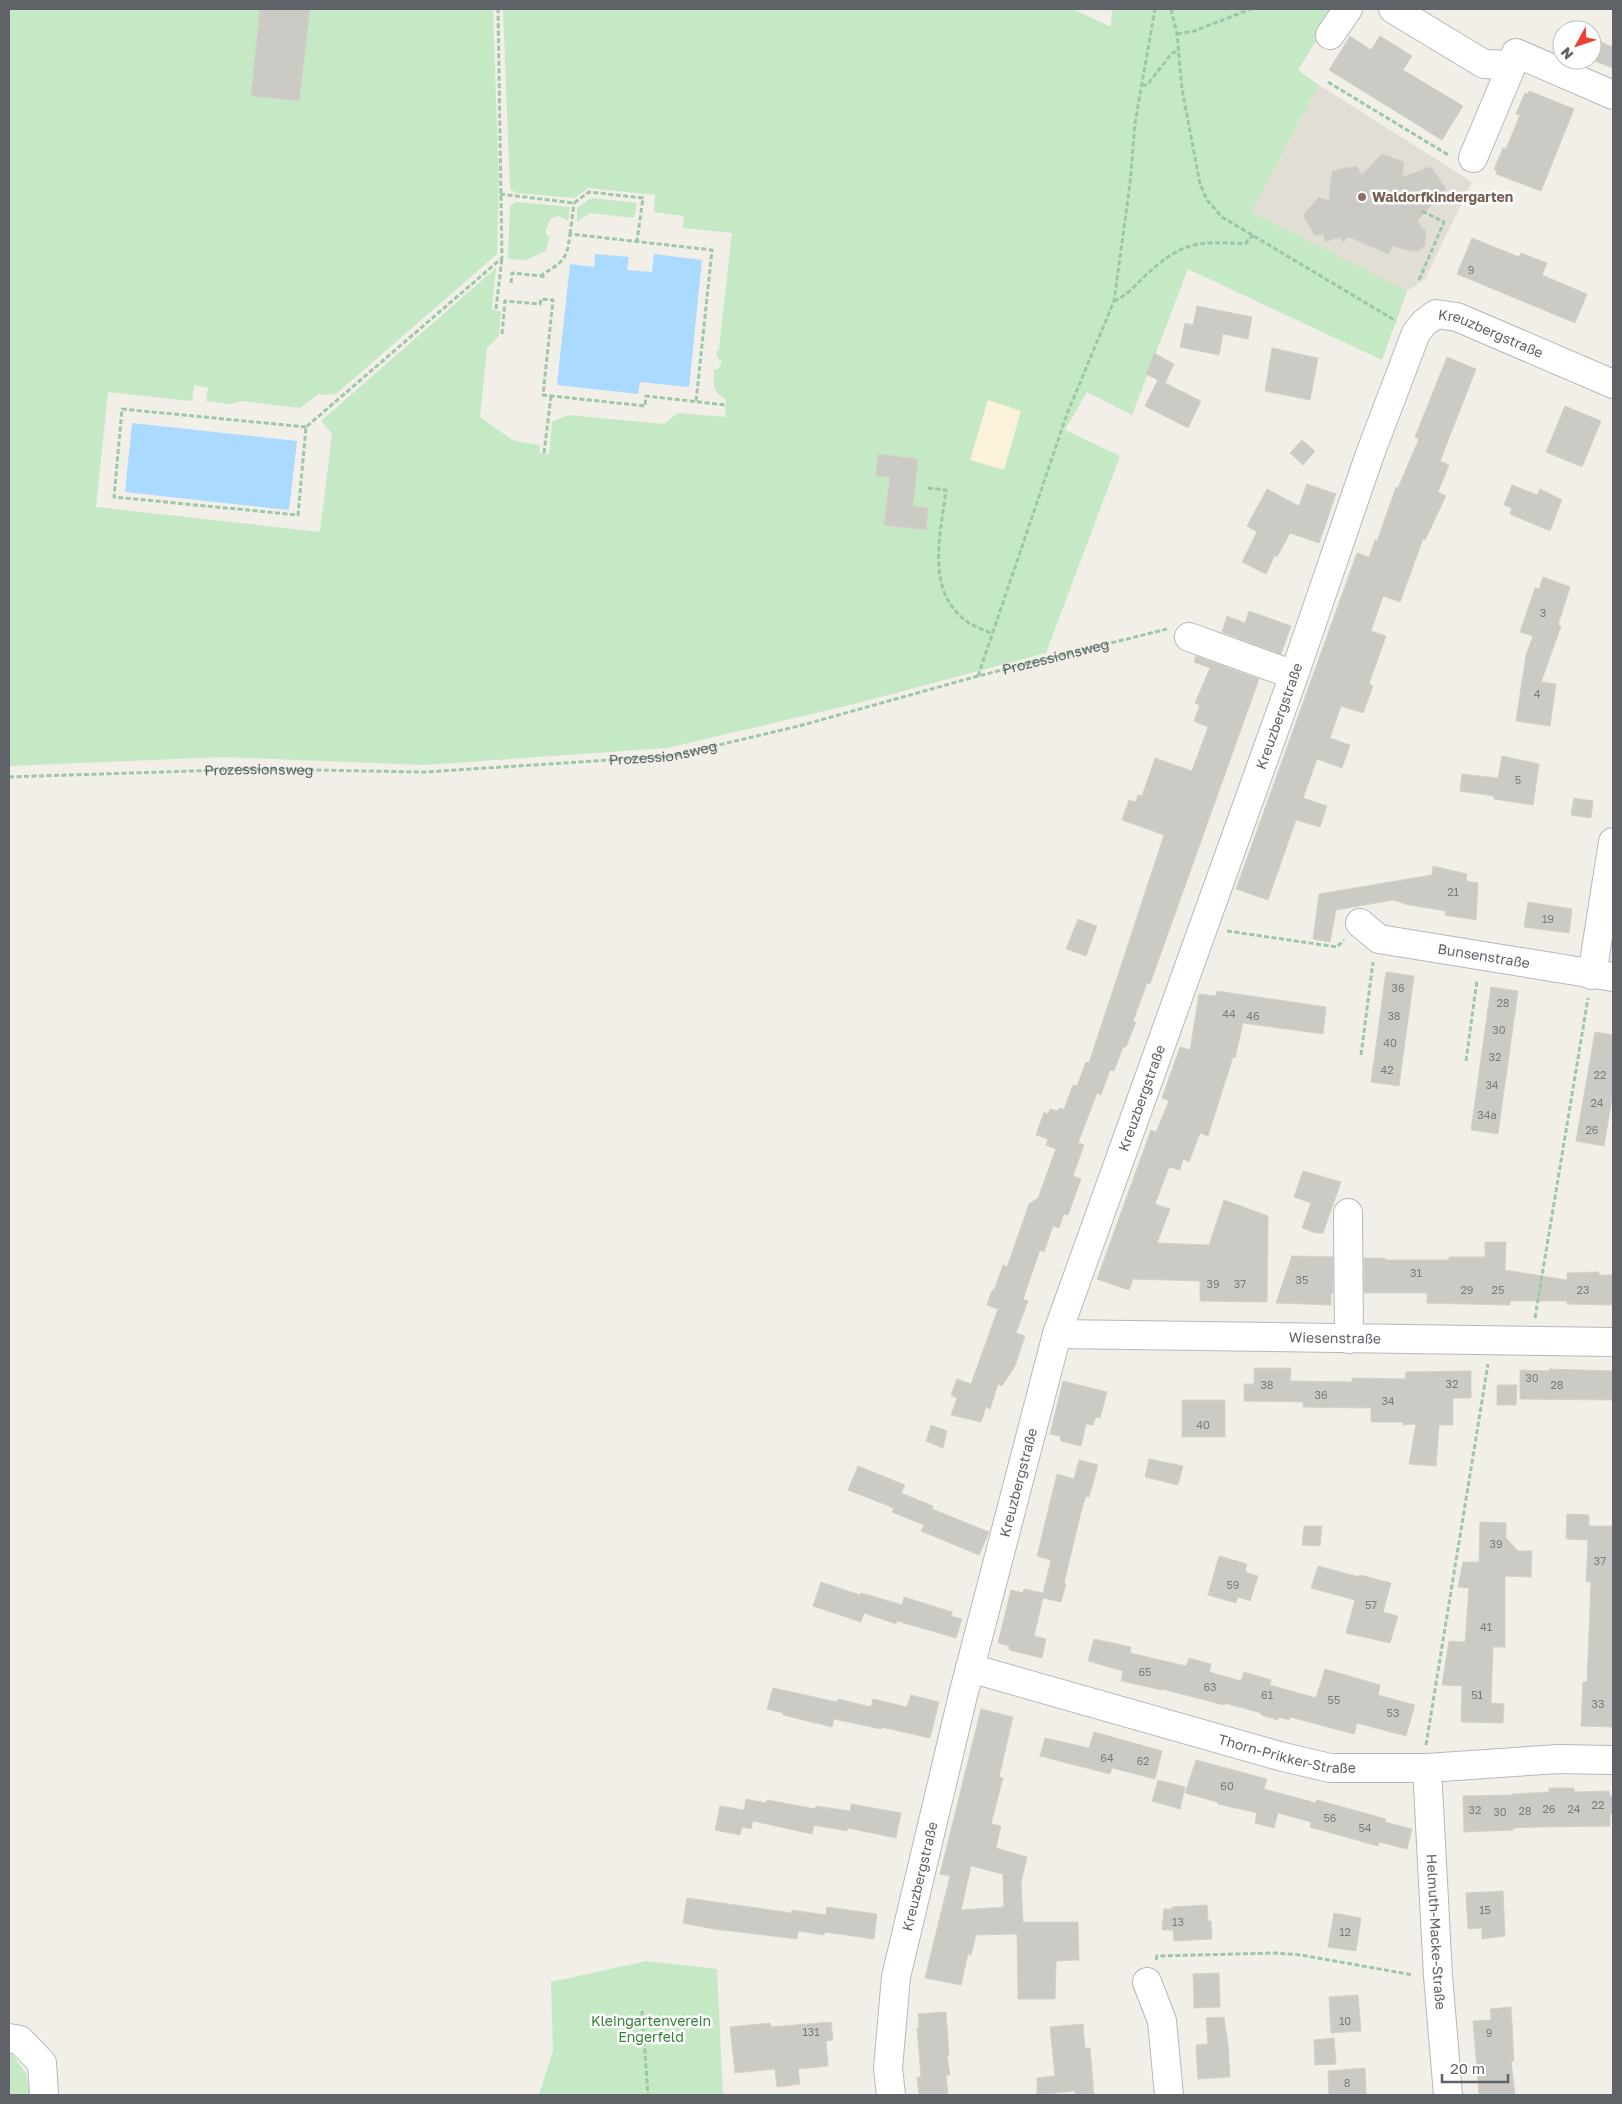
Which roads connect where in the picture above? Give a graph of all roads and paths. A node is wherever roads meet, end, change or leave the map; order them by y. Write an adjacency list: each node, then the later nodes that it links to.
1 (498, 9): 15 (path)
2 (1155, 9): 12 (path)
3 (1171, 9): 7 (path)
4 (1251, 9): 7 (path)
5 (1348, 9): 8 (street)
6 (1393, 9): 10 (street)
7 (1177, 34): 9 (path)
8 (1330, 35)
9 (1179, 51): 12 (path); 19 (path)
10 (1512, 65): 13 (street); 14 (street)
11 (1328, 82): 14 (path)
12 (1142, 85): 26 (path)
13 (1613, 95)
14 (1473, 158)
15 (500, 194): 16 (path); 21 (path)
16 (574, 203): 18 (path); 20 (path)
17 (1422, 212): 22 (path)
18 (570, 234): 20 (path); 23 (path)
19 (1254, 235): 26 (path); 28 (path)
20 (637, 241): 32 (path)
21 (502, 258): 27 (path); 34 (path)
22 (1419, 280)
23 (511, 283)
24 (542, 292): 25 (path)
25 (541, 299): 29 (path); 31 (path)
26 (1114, 301): 37 (path)
27 (496, 309)
28 (1416, 333): 30 (street, Kreuzbergstraße); 39 (street, Kreuzbergstraße)
29 (502, 334)
30 (1613, 384)
31 (551, 396): 32 (path); 35 (path)
32 (696, 402): 33 (path)
33 (726, 406)
34 (306, 427): 34 (path)
35 (544, 453)
36 (928, 488): 37 (path)
37 (992, 634): 40 (path)
38 (1189, 637): 39 (street); 40 (path, Prozessionsweg)
39 (1294, 675): 43 (street, Kreuzbergstraße)
40 (978, 676): 41 (path, Prozessionsweg)
41 (9, 777)
42 (1613, 842): 46 (street)
43 (1204, 926): 44 (path); 50 (street, Kreuzbergstraße)
44 (1370, 931): 45 (street, Bunsenstraße); 47 (path)
45 (1480, 957): 46 (street, Bunsenstraße); 48 (path)
46 (1603, 976): 52 (path)
47 (1361, 1056)
48 (1466, 1061)
49 (1348, 1213): 51 (street)
50 (1057, 1334): 51 (street, Wiesenstraße); 55 (street, Kreuzbergstraße)
51 (1349, 1339): 53 (street, Wiesenstraße)
52 (1531, 1340): 53 (street, Wiesenstraße); 54 (street, Wiesenstraße)
53 (1491, 1341): 57 (path)
54 (1613, 1342)
55 (970, 1668): 57 (street, Thorn-Prikker-Straße); 64 (street, Kreuzbergstraße)
56 (1613, 1760): 57 (street, Thorn-Prikker-Straße)
57 (1427, 1768): 58 (street, Helmuth-Macke-Straße)
58 (1438, 1976): 59 (path); 66 (street, Helmuth-Macke-Straße)
59 (1147, 1982): 65 (street)
60 (642, 2011): 63 (path)
61 (9, 2038): 62 (street)
62 (44, 2095)
63 (648, 2095)
64 (891, 2095)
65 (1169, 2095)
66 (1448, 2095)

